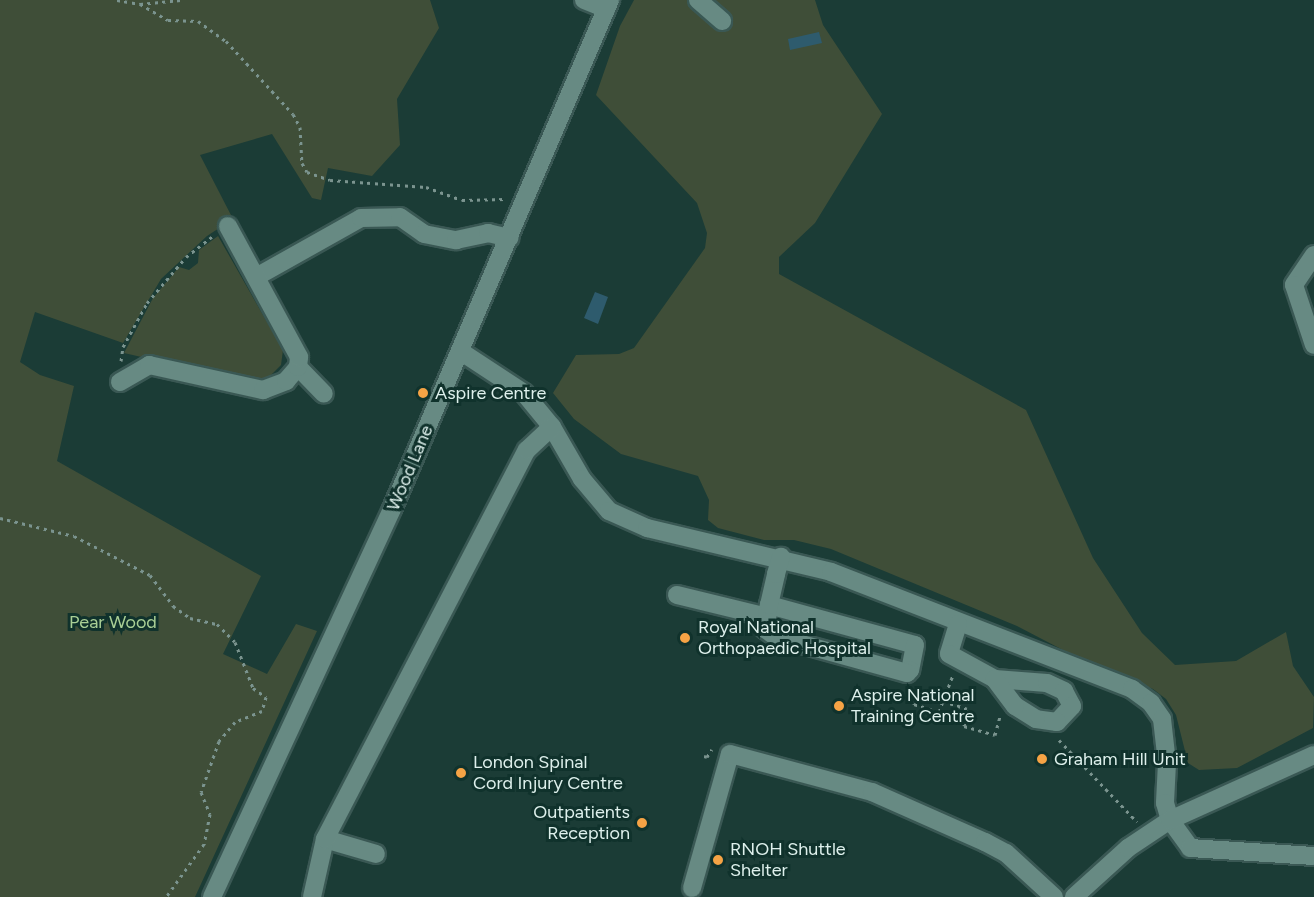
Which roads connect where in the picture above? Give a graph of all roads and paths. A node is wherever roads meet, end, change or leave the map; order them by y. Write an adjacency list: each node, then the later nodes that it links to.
1 (117, 0): 5 (path)
2 (181, 0): 5 (path)
3 (584, 0): 6 (street)
4 (698, 0): 7 (street)
5 (140, 4): 8 (path)
6 (608, 4): 8 (street, Wood Lane)
7 (722, 21)
8 (523, 202): 10 (street, Wood Lane)
9 (228, 226): 12 (street); 16 (path)
10 (508, 238): 12 (street); 14 (street, Wood Lane)
11 (1314, 255): 13 (street)
12 (256, 277): 15 (street)
13 (1314, 345)
14 (460, 351): 18 (street); 38 (street, Wood Lane)
15 (298, 367): 16 (street); 17 (street)
16 (125, 379)
17 (324, 394)
18 (552, 427): 20 (street); 33 (street)
19 (0, 518): 37 (path)
20 (781, 557): 22 (street); 23 (street)
21 (677, 595): 22 (street)
22 (767, 617): 22 (street)
23 (958, 624): 25 (street); 31 (street)
24 (957, 664): 27 (path)
25 (995, 679)
26 (919, 684): 27 (path)
27 (943, 701): 28 (path)
28 (1010, 720)
29 (1055, 737): 32 (path)
30 (1314, 755): 31 (street)
31 (1170, 820): 35 (street); 41 (street)
32 (1137, 822)
33 (325, 839): 34 (street); 39 (street)
34 (376, 854)
35 (1314, 856)
36 (693, 888): 40 (street)
37 (166, 897)
38 (212, 897)
39 (312, 897)
40 (1054, 897)
41 (1074, 897)

